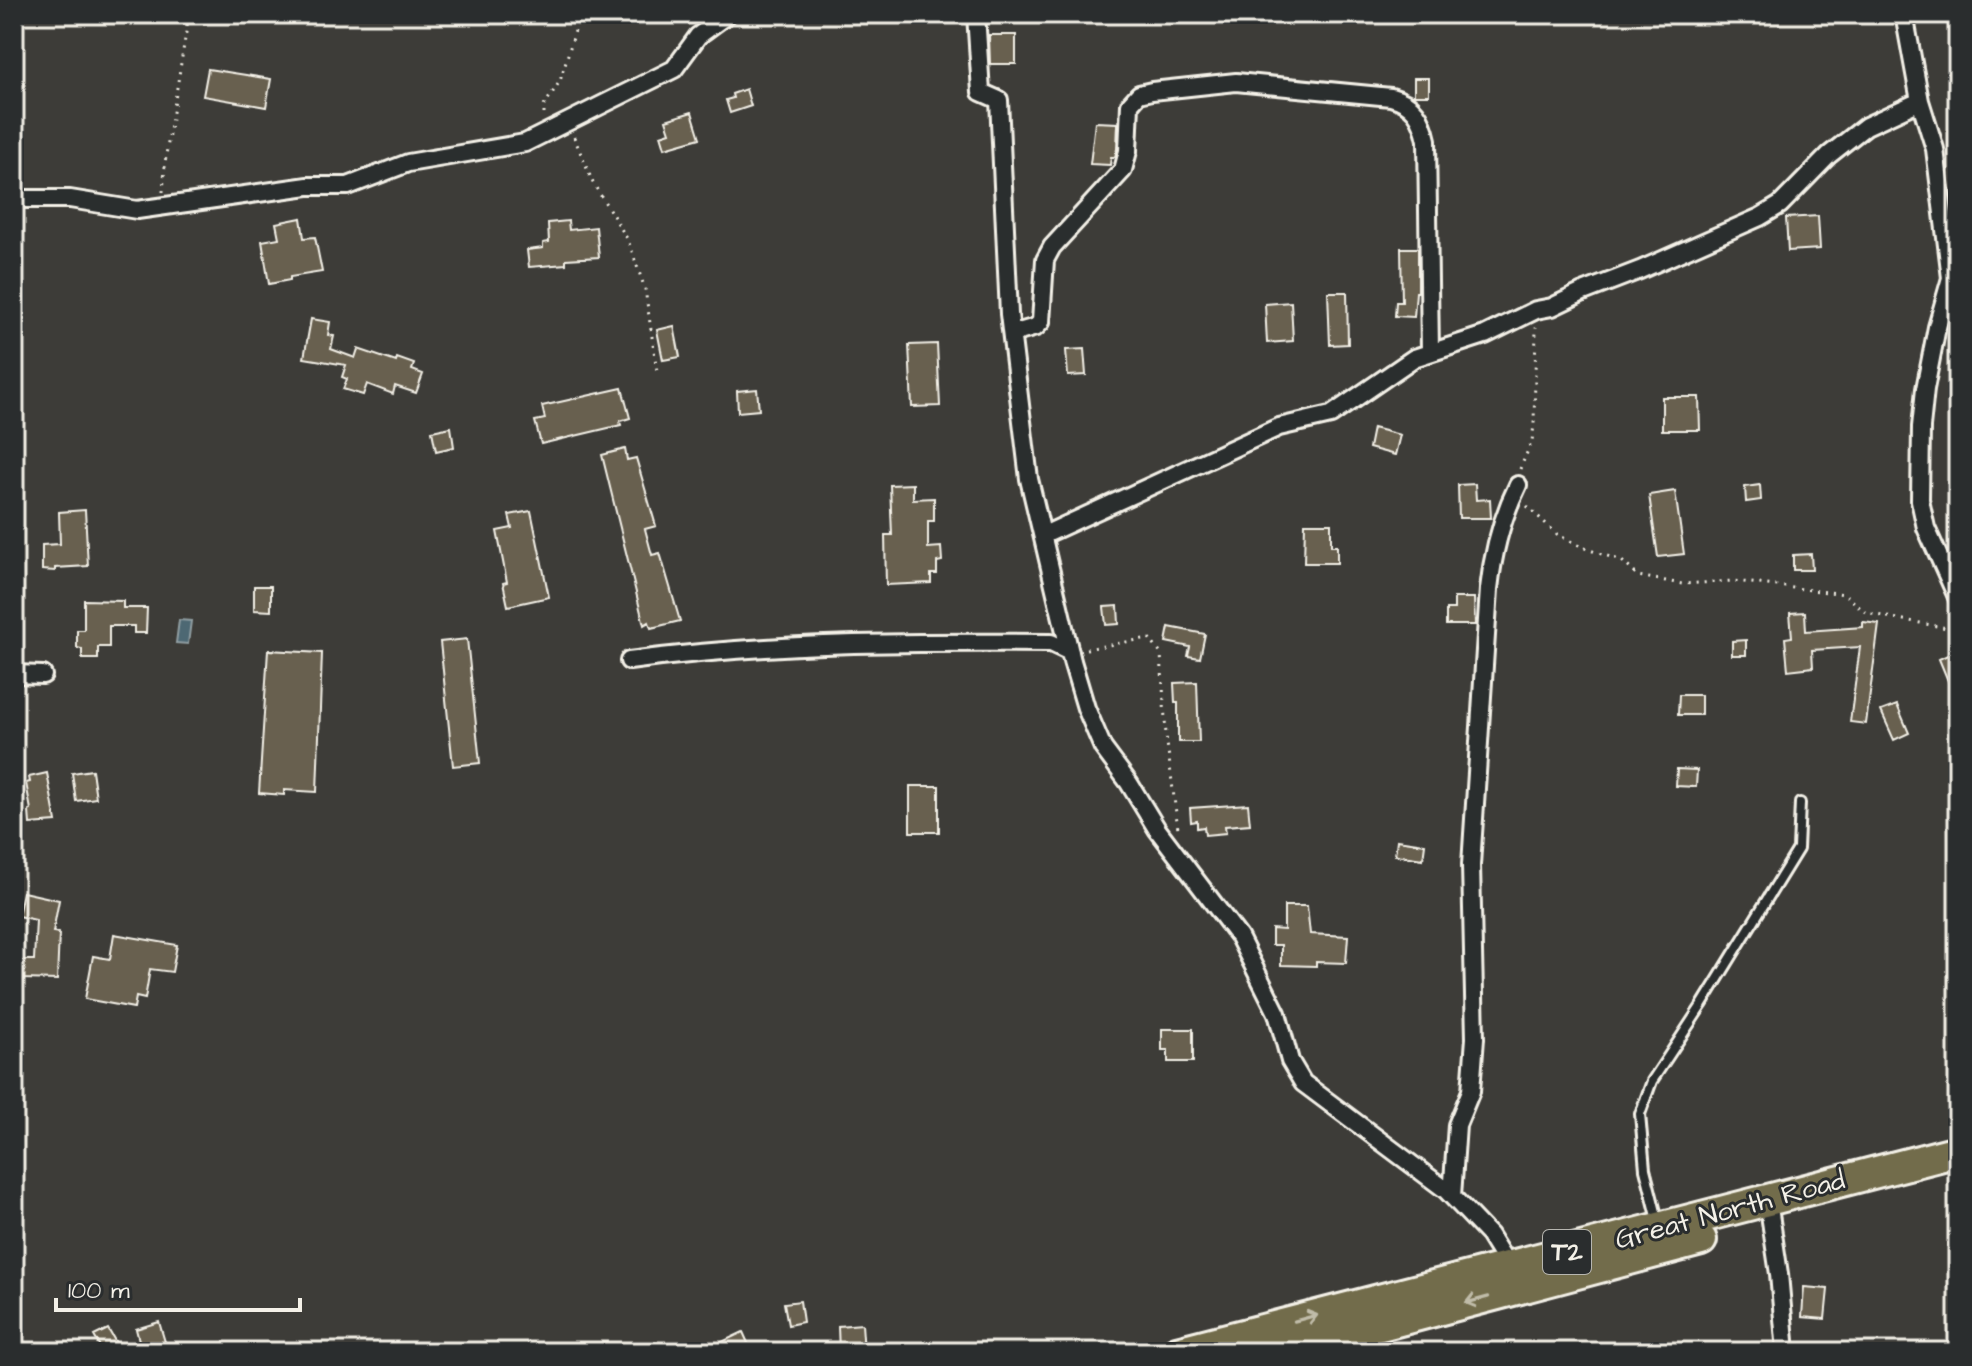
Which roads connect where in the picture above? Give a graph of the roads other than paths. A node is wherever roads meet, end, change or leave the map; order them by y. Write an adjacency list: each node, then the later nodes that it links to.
1 (728, 14): 5 (street)
2 (976, 14): 7 (street)
3 (1904, 14): 4 (street)
4 (1920, 101): 6 (street); 8 (street)
5 (14, 199)
6 (1954, 271): 11 (street)
7 (1012, 334): 8 (street); 10 (street)
8 (1430, 352): 10 (street)
9 (1518, 485): 19 (street)
10 (1044, 535): 12 (street)
11 (1958, 599)
12 (1070, 652): 13 (street); 19 (street)
13 (629, 661)
14 (14, 674): 15 (street)
15 (43, 675)
16 (1800, 803): 21 (lane)
17 (1958, 1151): 20 (highway, Great North Road / T2)
18 (1958, 1172): 20 (highway, Great North Road / T2)
19 (1452, 1196): 22 (street)
20 (1769, 1211): 21 (highway, Great North Road / T2); 22 (highway, Great North Road / T2); 23 (street)
21 (1661, 1229): 22 (highway, Great North Road / T2)
22 (1514, 1277): 24 (highway, Great North Road / T2, one-way to 22); 25 (highway, Great North Road / T2, one-way to 25)
23 (1787, 1349)
24 (1177, 1352)
25 (1279, 1352)

